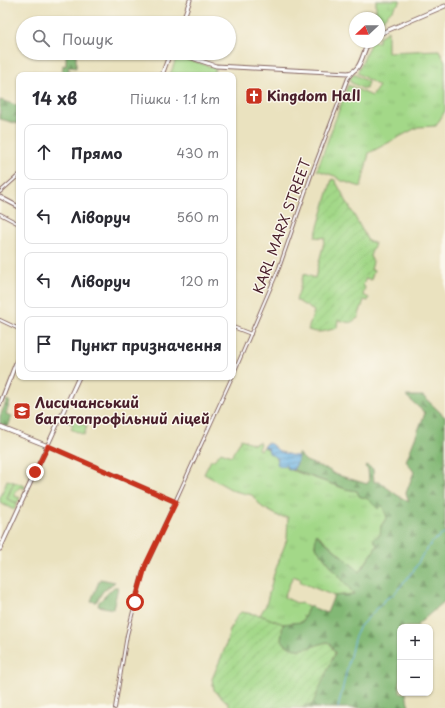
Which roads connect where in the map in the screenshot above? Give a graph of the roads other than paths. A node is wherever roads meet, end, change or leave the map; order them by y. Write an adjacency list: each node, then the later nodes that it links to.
1 (190, 0): 3 (main road)
2 (445, 6): 4 (main road)
3 (184, 16)
4 (385, 31)
5 (365, 48): 9 (main road)
6 (167, 60): 8 (main road)
7 (198, 60): 10 (main road)
8 (163, 72)
9 (353, 72): 10 (main road); 11 (street, KARL MARX STREET)
10 (344, 74): 11 (street)
11 (347, 82): 21 (street, KARL MARX STREET)
12 (16, 178): 13 (street)
13 (0, 192)
14 (0, 197): 15 (main road)
15 (16, 205)
16 (0, 214): 17 (street)
17 (16, 222)
18 (0, 320): 19 (street)
19 (16, 328)
20 (236, 328): 21 (street)
21 (252, 334): 23 (street, KARL MARX STREET)
22 (16, 363): 26 (main road)
23 (236, 369)
24 (78, 380): 28 (main road)
25 (231, 380): 29 (street, KARL MARX STREET)
26 (0, 404)
27 (0, 427): 28 (main road)
28 (48, 446): 29 (street); 30 (main road)
29 (176, 502): 31 (street, KARL MARX STREET)
30 (0, 549)
31 (115, 708)

